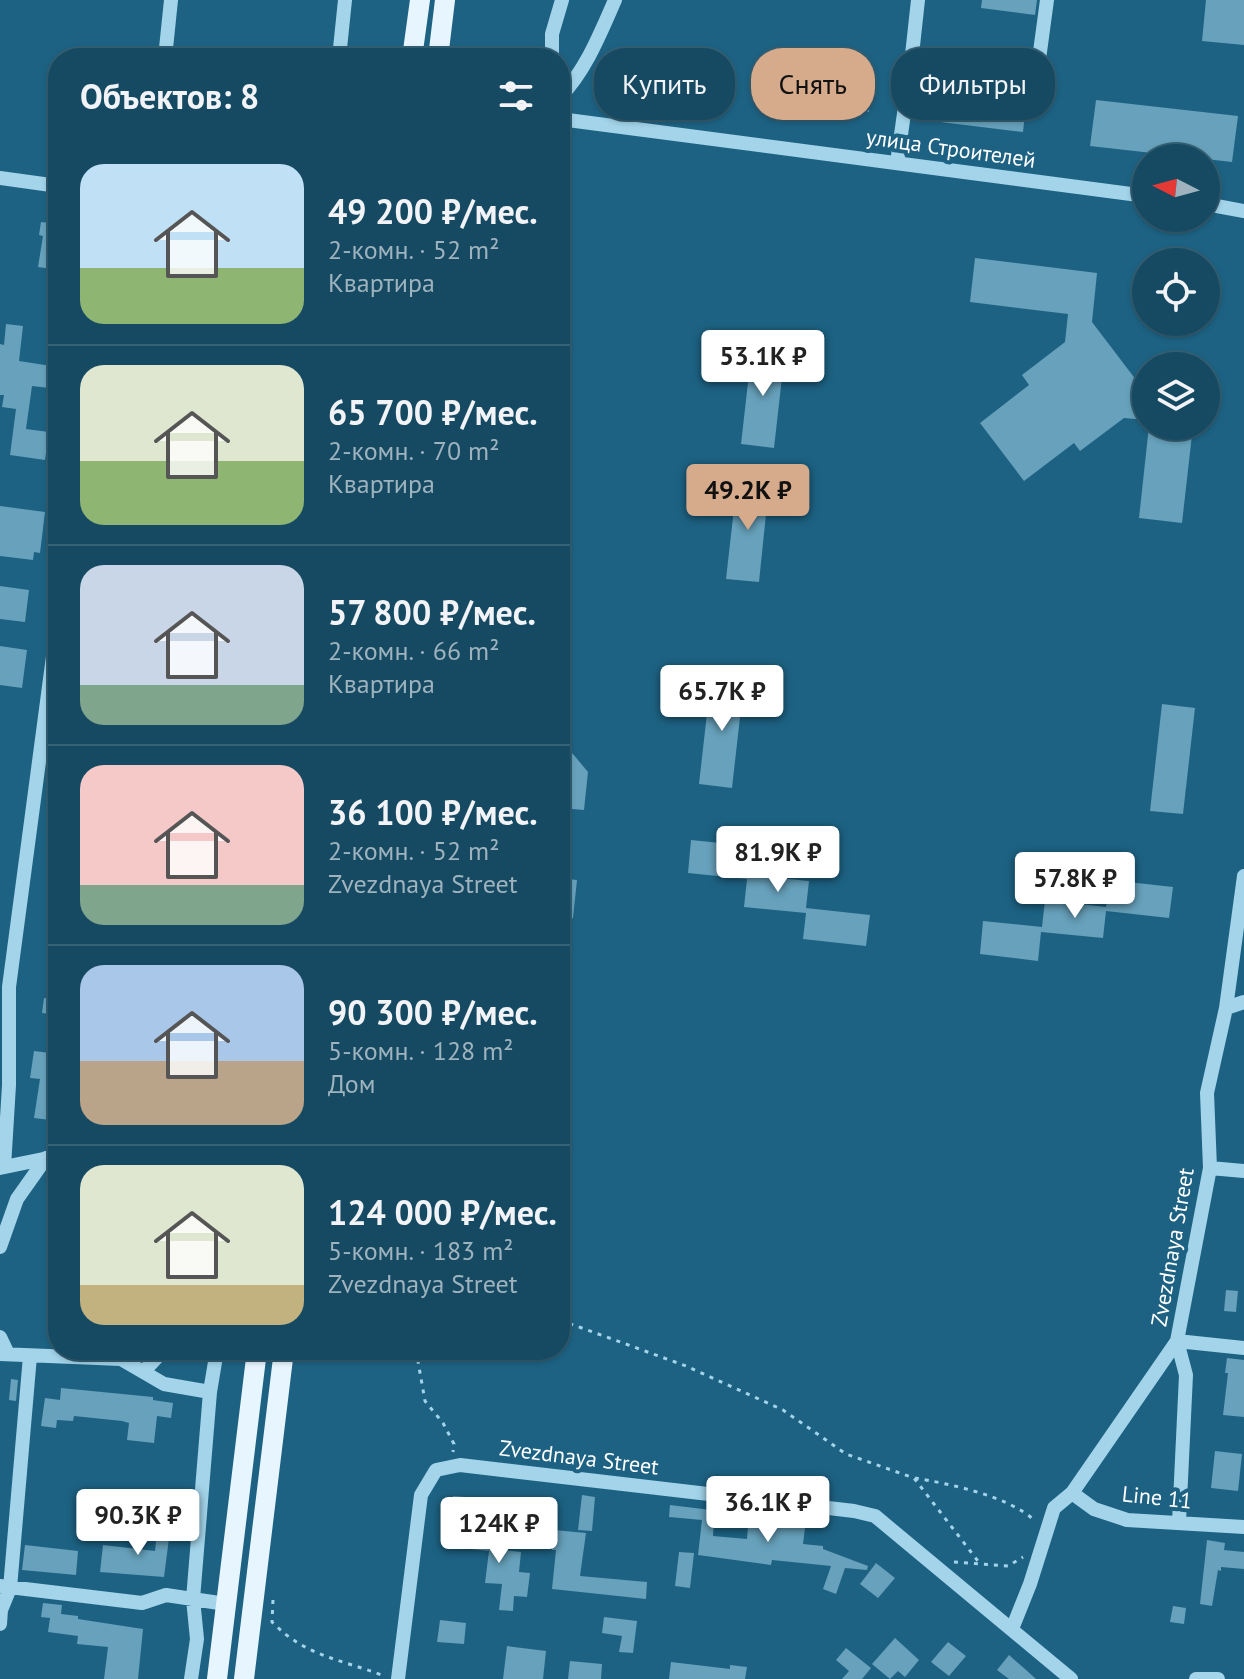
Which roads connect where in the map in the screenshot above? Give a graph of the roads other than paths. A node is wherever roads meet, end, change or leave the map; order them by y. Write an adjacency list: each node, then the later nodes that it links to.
1 (171, 0): 9 (street)
2 (345, 0): 10 (street)
3 (420, 0): 11 (main road)
4 (445, 0): 12 (main road)
5 (562, 0): 13 (street)
6 (615, 0): 16 (street)
7 (918, 0): 14 (street)
8 (1047, 0): 15 (street)
9 (166, 48)
10 (340, 48)
11 (413, 48)
12 (439, 48)
13 (552, 48)
14 (913, 48)
15 (1041, 48)
16 (570, 85)
17 (570, 120): 19 (street, улица Строителей)
18 (903, 120): 19 (street)
19 (897, 163): 22 (street, улица Строителей)
20 (0, 178): 21 (street)
21 (48, 185)
22 (1132, 194)
23 (1220, 206): 24 (street)
24 (1242, 210)
25 (48, 694): 31 (street)
26 (1244, 876): 28 (street, Zvezdnaya Street)
27 (1244, 1002): 28 (street)
28 (1226, 1008): 32 (street, Zvezdnaya Street)
29 (48, 1158): 31 (street)
30 (48, 1162): 34 (street)
31 (2, 1167)
32 (1210, 1168): 33 (street); 36 (street, Zvezdnaya Street)
33 (1244, 1171)
34 (0, 1247)
35 (0, 1337): 38 (street)
36 (1177, 1341): 37 (street); 48 (street, Zvezdnaya Street); 49 (street)
37 (1244, 1348)
38 (4, 1354): 39 (street)
39 (30, 1356): 40 (street); 51 (street)
40 (48, 1357)
41 (123, 1360): 46 (street)
42 (154, 1360): 46 (street)
43 (215, 1360): 47 (street)
44 (256, 1360): 53 (main road)
45 (283, 1360): 58 (main road)
46 (144, 1371): 47 (street)
47 (210, 1392): 52 (street)
48 (1072, 1493): 49 (street, Line 11); 55 (street, Zvezdnaya Street)
49 (1179, 1522): 50 (street, Line 11)
50 (1244, 1527)
51 (5, 1587): 52 (street); 54 (street)
52 (193, 1599): 53 (street); 56 (street)
53 (226, 1604): 57 (main road)
54 (0, 1624)
55 (1012, 1629): 59 (street, Zvezdnaya Street); 60 (street, Zvezdnaya Street)
56 (191, 1679)
57 (217, 1679)
58 (244, 1679)
59 (398, 1679)
60 (1071, 1679)
61 (1196, 1679): 62 (street)
62 (1218, 1679)

